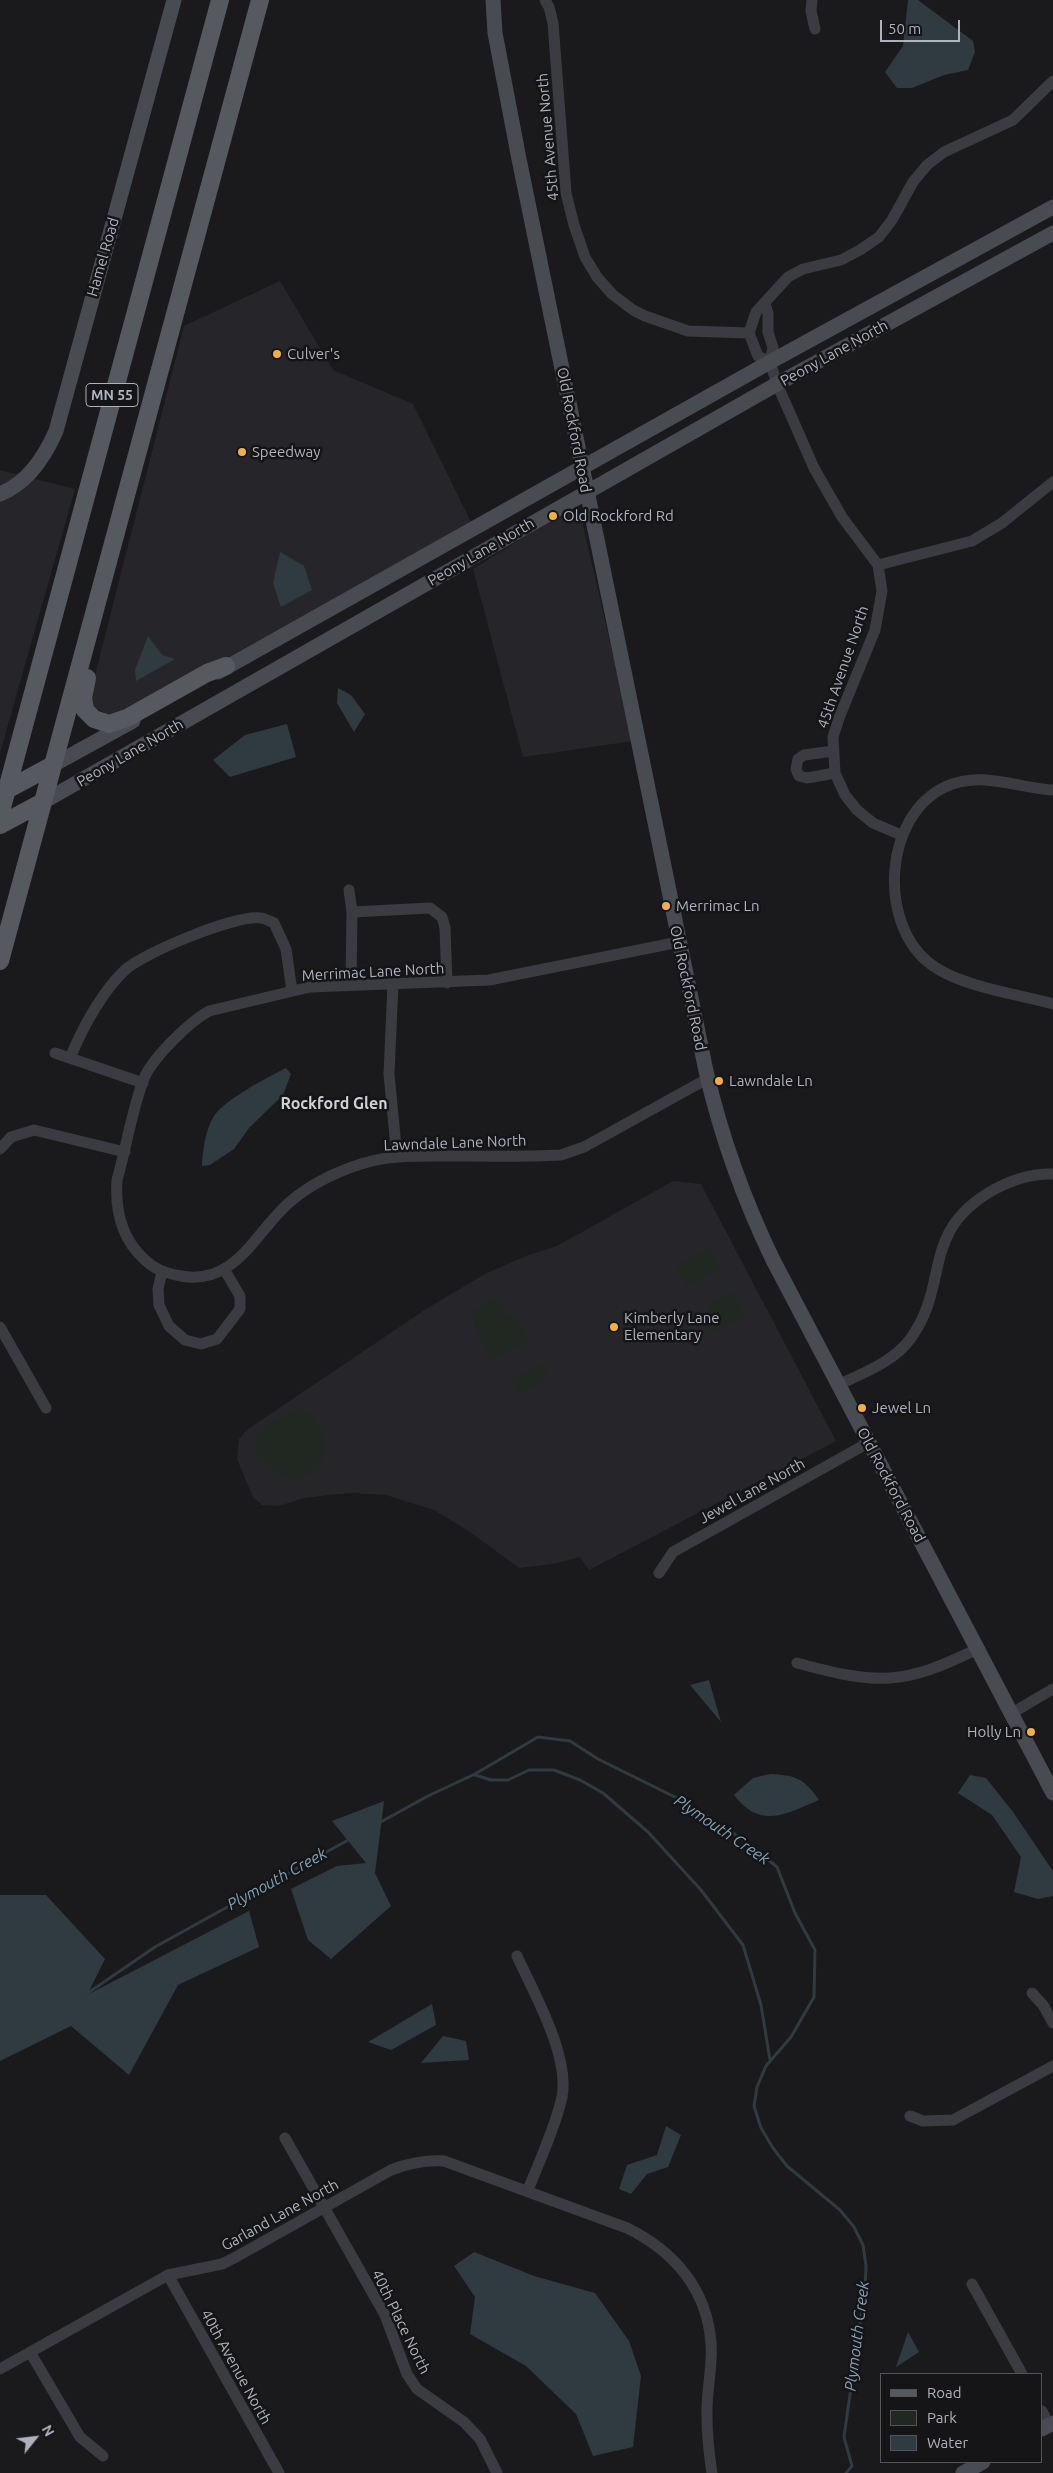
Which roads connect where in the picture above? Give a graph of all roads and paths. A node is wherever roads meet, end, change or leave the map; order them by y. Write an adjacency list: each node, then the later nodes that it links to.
1 (174, 0): 18 (street, Hamel Road)
2 (220, 0): 26 (main road, MN 55)
3 (260, 0): 19 (main road, MN 55)
4 (493, 0): 15 (street, Old Rockford Road)
5 (545, 0): 12 (street, 45th Avenue North)
6 (812, 0): 7 (street)
7 (815, 29)
8 (1053, 81): 11 (street)
9 (1053, 207): 13 (street, Peony Lane North)
10 (1053, 233): 14 (street, Peony Lane North)
11 (765, 304): 12 (street); 13 (street)
12 (749, 333): 13 (street)
13 (770, 362): 14 (street, 45th Avenue North); 15 (street, Peony Lane North)
14 (778, 384): 17 (street, Peony Lane North); 20 (street, 45th Avenue North)
15 (582, 469): 17 (street, Old Rockford Road); 21 (street, Peony Lane North)
16 (1053, 482): 20 (street)
17 (587, 492): 27 (street, Peony Lane North); 33 (street, Old Rockford Road)
18 (0, 494)
19 (109, 560): 21 (main road); 23 (main road, MN 55)
20 (878, 566): 22 (street, 45th Avenue North)
21 (226, 666): 23 (street, Peony Lane North)
22 (833, 752): 24 (street, 45th Avenue North); 24 (street)
23 (53, 765): 26 (main road); 27 (main road, MN 55)
24 (835, 773): 30 (street, 45th Avenue North)
25 (1053, 790): 30 (street)
26 (3, 792): 28 (main road, MN 55)
27 (43, 802): 29 (main road); 34 (main road, MN 55)
28 (0, 815)
29 (0, 825)
30 (901, 835): 39 (street)
31 (349, 890): 32 (street)
32 (352, 912): 35 (street); 37 (street)
33 (679, 942): 35 (street, Merrimac Lane North); 42 (street, Old Rockford Road)
34 (0, 961)
35 (447, 983): 36 (street, Merrimac Lane North)
36 (393, 984): 37 (street, Merrimac Lane North); 46 (street)
37 (351, 985): 38 (street, Merrimac Lane North)
38 (292, 991): 41 (street); 43 (street, Merrimac Lane North)
39 (1053, 1004)
40 (55, 1054): 41 (street)
41 (70, 1058): 43 (street)
42 (708, 1079): 46 (street, Lawndale Lane North); 51 (street, Old Rockford Road)
43 (143, 1083): 45 (street, Merrimac Lane North)
44 (0, 1149): 45 (street)
45 (125, 1152): 49 (street, Lawndale Lane North)
46 (397, 1157): 48 (street, Lawndale Lane North)
47 (1053, 1174): 51 (street)
48 (224, 1269): 49 (street, Lawndale Lane North); 49 (street)
49 (162, 1272)
50 (0, 1327): 52 (street)
51 (838, 1385): 53 (street, Old Rockford Road)
52 (46, 1408)
53 (868, 1443): 54 (street, Jewel Lane North); 55 (street, Old Rockford Road)
54 (659, 1573)
55 (979, 1648): 56 (street); 58 (street, Old Rockford Road)
56 (797, 1664)
57 (1053, 1689): 58 (street)
58 (1012, 1712): 59 (street, Old Rockford Road)
59 (1053, 1793)
60 (517, 1956): 66 (street)
61 (1032, 1993): 62 (street)
62 (1053, 2023)
63 (1053, 2066): 64 (street)
64 (910, 2116)
65 (285, 2138): 67 (street, 40th Place North)
66 (528, 2190): 67 (street, Garland Lane North); 79 (street, Garland Lane North)
67 (324, 2208): 68 (street, Garland Lane North); 78 (street, 40th Place North)
68 (168, 2276): 70 (street, Garland Lane North); 77 (street, 40th Avenue North)
69 (972, 2284): 72 (street)
70 (30, 2352): 71 (street, Garland Lane North); 75 (street)
71 (0, 2369)
72 (1021, 2373)
73 (1043, 2414): 74 (street)
74 (1048, 2426)
75 (102, 2456)
76 (981, 2463): 80 (street)
77 (279, 2473)
78 (496, 2473)
79 (712, 2473)
80 (963, 2473)

